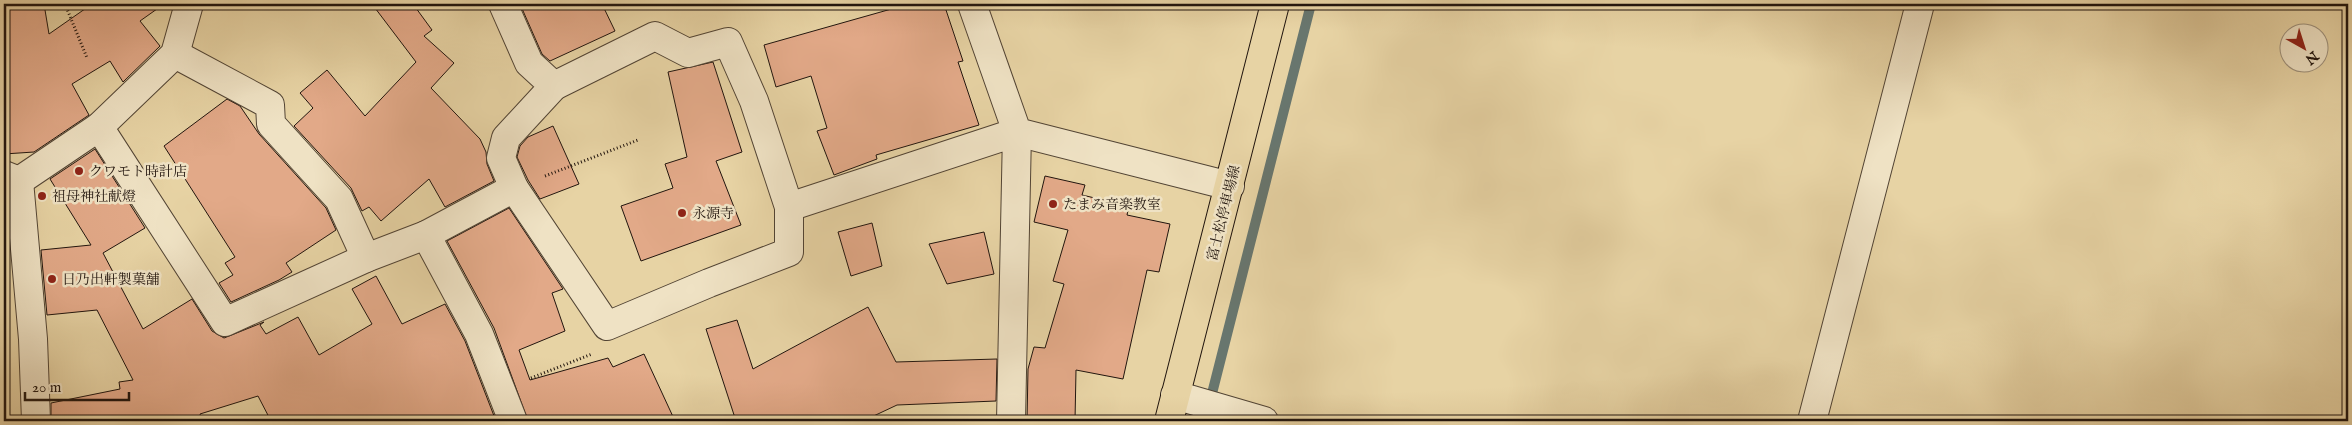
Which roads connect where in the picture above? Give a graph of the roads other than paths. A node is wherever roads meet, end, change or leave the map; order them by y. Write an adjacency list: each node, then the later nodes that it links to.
1 (503, 4): 7 (street)
2 (972, 4): 9 (street)
3 (1275, 4): 11 (main road, 富士松停車場線)
4 (1920, 4): 22 (street)
5 (185, 7): 6 (street)
6 (175, 54): 8 (street); 15 (street)
7 (554, 86): 12 (street); 13 (street)
8 (99, 127): 10 (street); 15 (street)
9 (1017, 132): 11 (street); 13 (street); 19 (street)
10 (11, 178): 17 (street)
11 (1230, 186): 16 (main road, 富士松停車場線)
12 (514, 188): 13 (street); 14 (street)
13 (789, 207)
14 (426, 235): 15 (street); 18 (street)
15 (366, 258)
16 (1182, 397): 20 (main road, 富士松停車場線); 21 (street)
17 (36, 421)
18 (513, 421)
19 (1011, 421)
20 (1169, 421)
21 (1264, 421)
22 (1812, 421)

